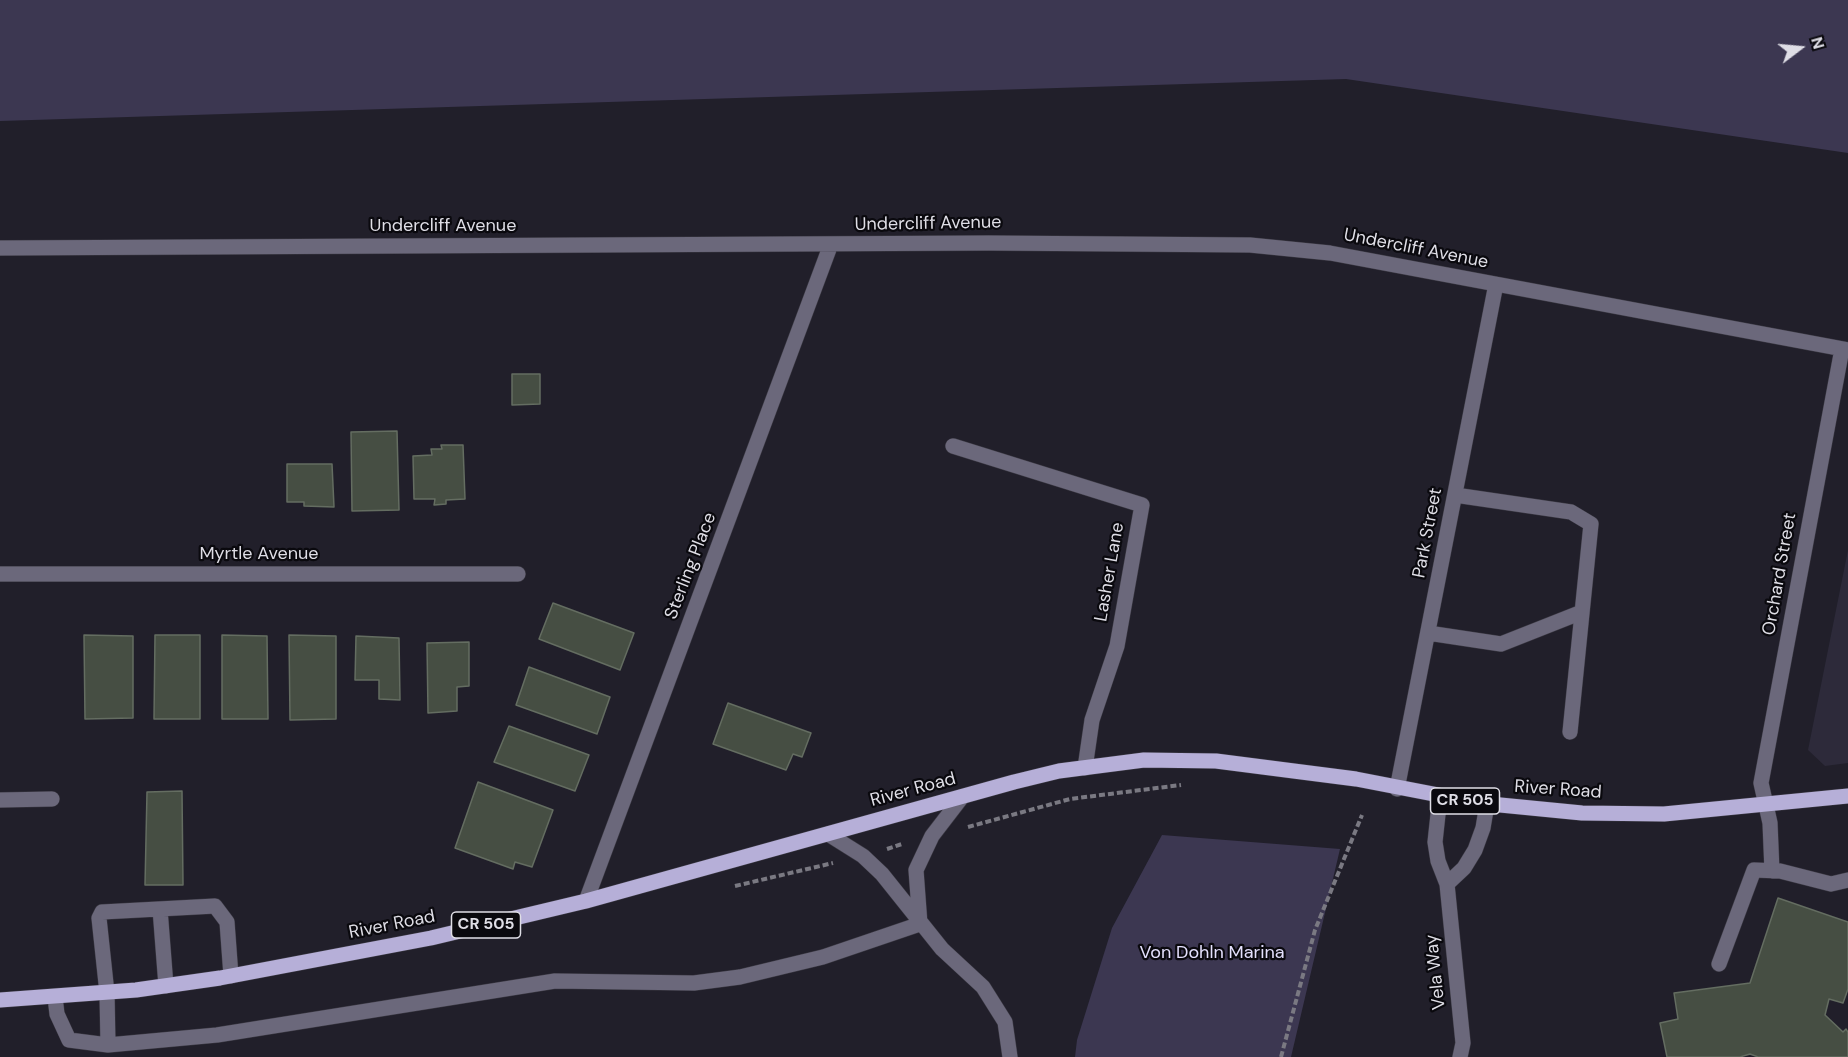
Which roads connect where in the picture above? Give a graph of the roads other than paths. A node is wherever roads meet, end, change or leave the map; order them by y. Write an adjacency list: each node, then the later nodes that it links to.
1 (831, 244): 2 (street, Undercliff Avenue); 3 (street, Undercliff Avenue); 25 (street, Sterling Place)
2 (0, 248)
3 (1496, 284): 4 (street, Undercliff Avenue); 6 (street, Park Street)
4 (1845, 349): 20 (street, Orchard Street)
5 (953, 446): 12 (street, Lasher Lane)
6 (1455, 495): 9 (street); 10 (street, Park Street)
7 (0, 574): 8 (street, Myrtle Avenue)
8 (518, 574)
9 (1582, 612): 10 (street); 11 (street)
10 (1428, 633): 13 (street, Park Street)
11 (1570, 732)
12 (1085, 768): 13 (main road, River Road / CR 505); 16 (main road, River Road / CR 505)
13 (1397, 789): 14 (main road, River Road / CR 505)
14 (1440, 796): 19 (main road, River Road / CR 505); 24 (street, Vela Way)
15 (1848, 796): 20 (main road, River Road / CR 505)
16 (962, 797): 21 (main road, River Road / CR 505); 27 (street)
17 (52, 799): 18 (street)
18 (0, 800)
19 (1486, 804): 20 (main road, River Road / CR 505); 24 (street)
20 (1765, 806): 22 (street, Orchard Street)
21 (828, 834): 25 (main road, River Road / CR 505); 27 (street)
22 (1772, 871): 23 (street); 28 (street)
23 (1848, 880)
24 (1447, 884): 36 (street, Vela Way)
25 (586, 901): 29 (main road, River Road / CR 505)
26 (160, 909): 29 (street); 30 (street); 31 (street)
27 (920, 924): 34 (street); 35 (street)
28 (1719, 964)
29 (231, 976): 30 (main road, River Road / CR 505)
30 (166, 986): 31 (main road, River Road / CR 505)
31 (107, 993): 32 (main road, River Road / CR 505); 34 (street)
32 (55, 997): 33 (main road, River Road / CR 505); 34 (street)
33 (0, 1000)
34 (108, 1045)
35 (1010, 1057)
36 (1460, 1057)

